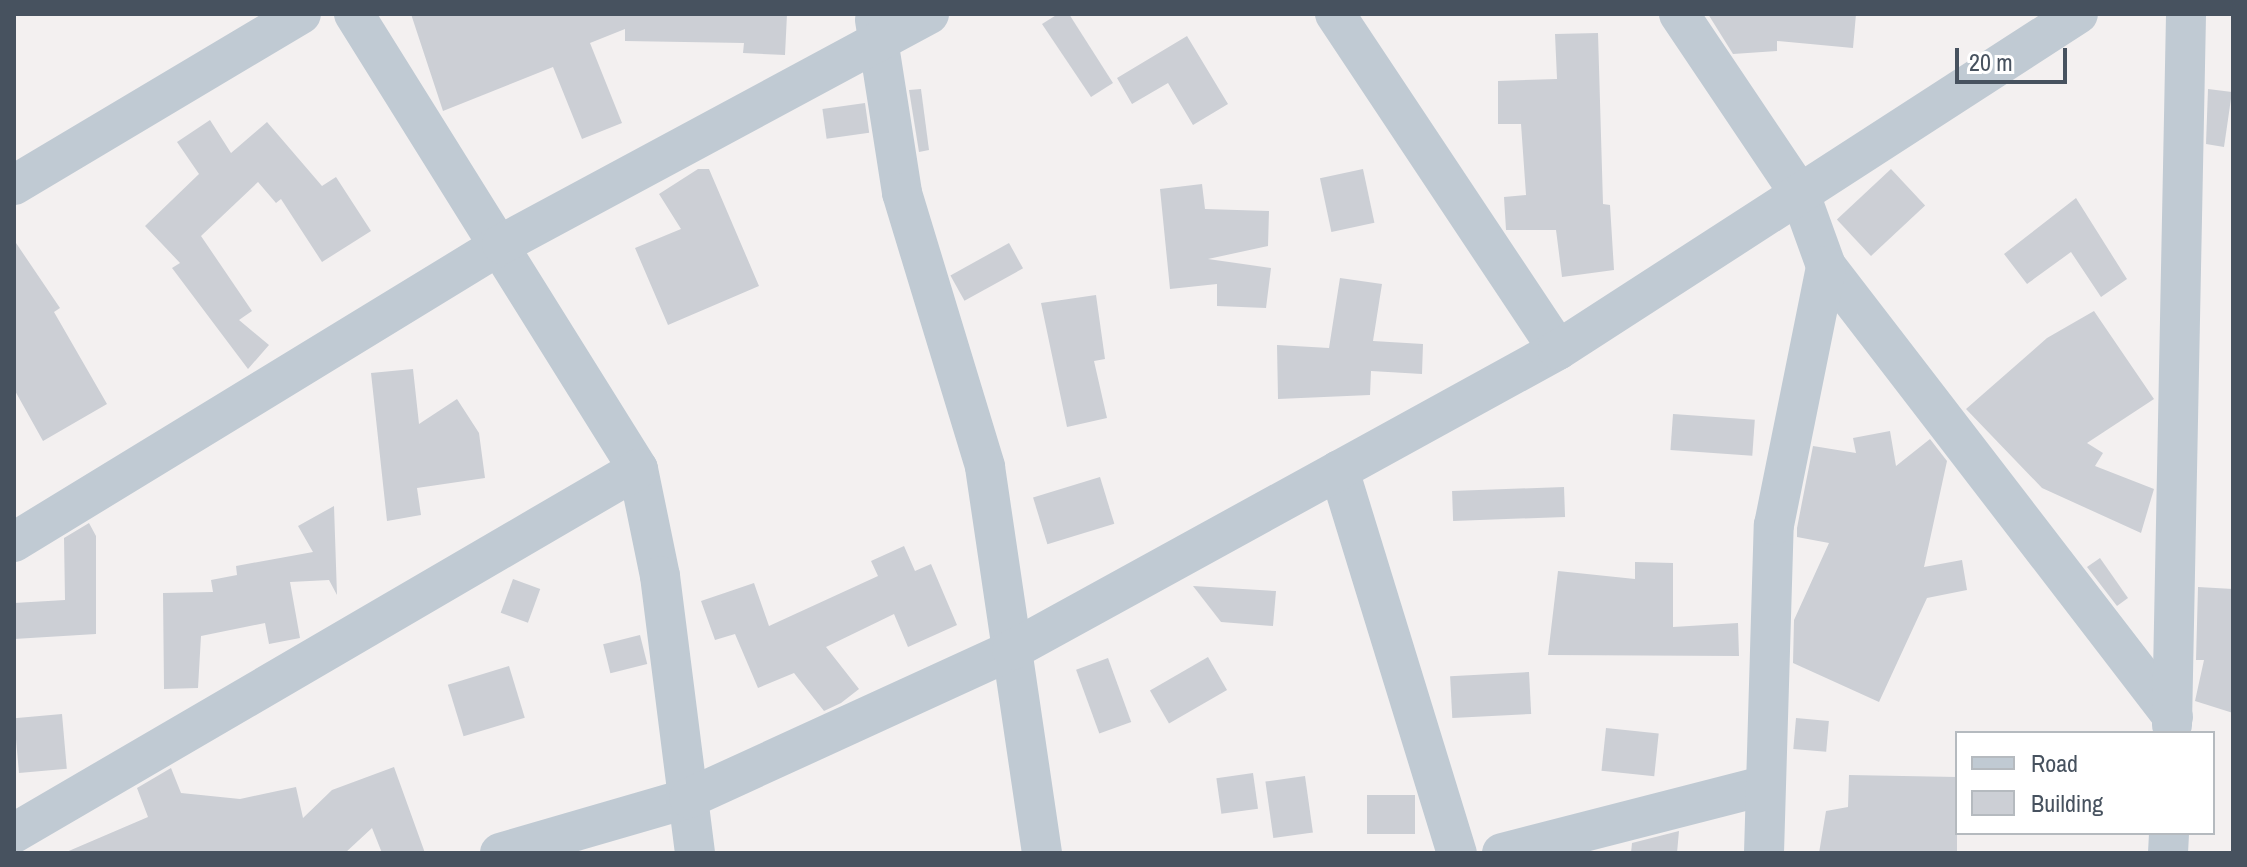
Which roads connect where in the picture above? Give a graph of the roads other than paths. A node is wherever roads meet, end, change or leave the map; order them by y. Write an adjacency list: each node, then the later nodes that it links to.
1 (301, 14): 10 (street)
2 (354, 14): 12 (street)
3 (929, 14): 9 (street)
4 (1335, 14): 14 (street)
5 (1679, 14): 11 (street)
6 (2078, 14): 8 (street)
7 (2186, 14): 19 (street)
8 (2031, 26): 11 (street)
9 (876, 28): 12 (street); 18 (street)
10 (14, 185)
11 (1800, 194): 13 (street); 14 (street)
12 (502, 244): 15 (street); 17 (street)
13 (1826, 266): 19 (street); 20 (street)
14 (1558, 350): 16 (street)
15 (638, 469): 21 (street); 22 (street)
16 (1339, 470): 18 (street); 26 (street)
17 (14, 542)
18 (1012, 650): 21 (street); 25 (street)
19 (2172, 725)
20 (1763, 786): 27 (street); 28 (street)
21 (689, 798): 23 (street); 24 (street)
22 (14, 833)
23 (500, 853)
24 (695, 853)
25 (1042, 853)
26 (1457, 853)
27 (1502, 853)
28 (1764, 853)

